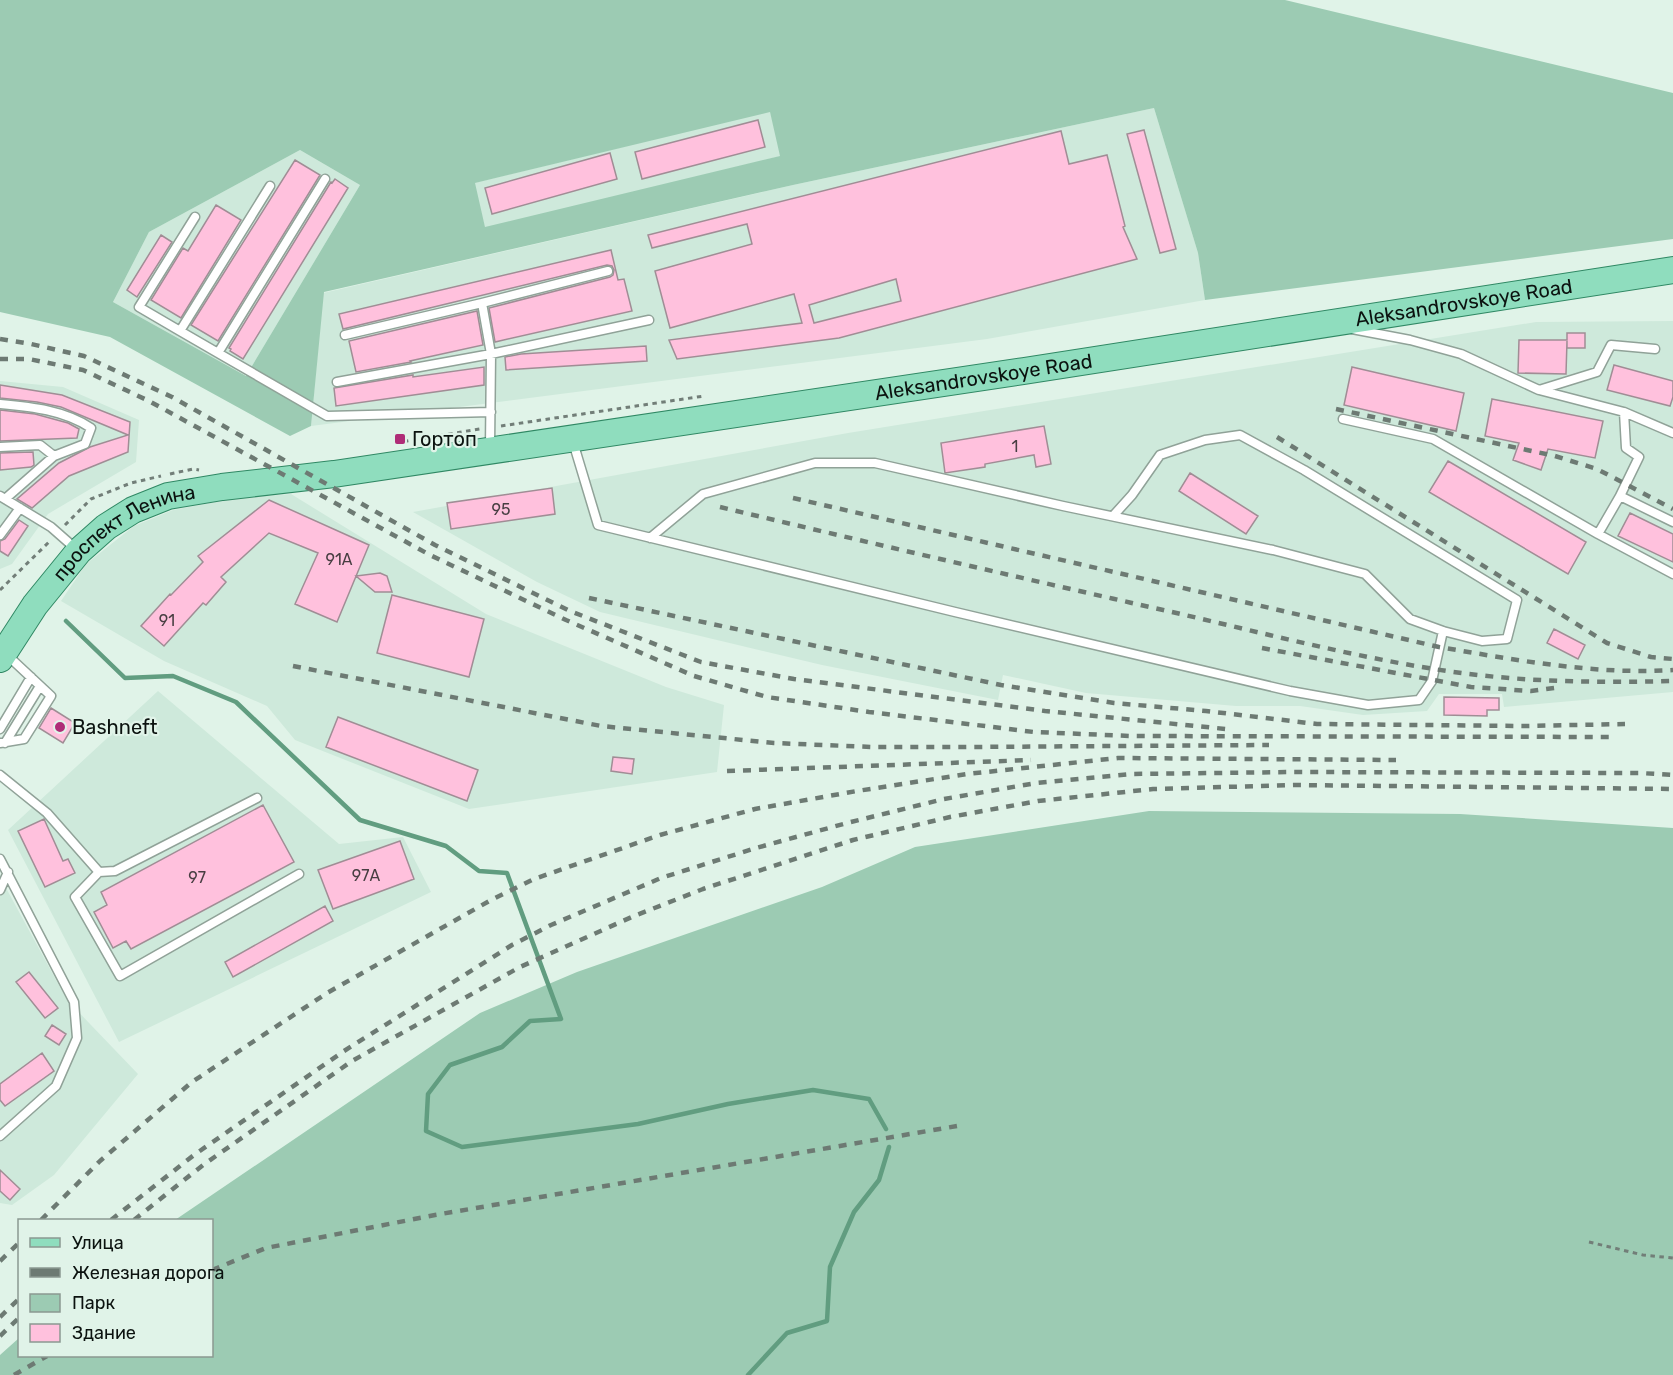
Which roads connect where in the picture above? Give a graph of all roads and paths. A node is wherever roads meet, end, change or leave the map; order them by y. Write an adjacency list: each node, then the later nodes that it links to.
1 (325, 179): 12 (lane)
2 (270, 186): 9 (lane)
3 (195, 217): 9 (lane)
4 (1673, 270): 8 (main road, Aleksandrovskoye Road)
5 (608, 271): 6 (lane)
6 (483, 303): 10 (lane); 13 (lane)
7 (649, 320): 13 (lane)
8 (1325, 324): 15 (lane); 22 (main road, Aleksandrovskoye Road)
9 (180, 331): 12 (lane)
10 (345, 335)
11 (1655, 349): 15 (lane)
12 (218, 353): 18 (lane)
13 (492, 354): 14 (lane); 18 (lane)
14 (337, 382)
15 (1539, 390): 19 (lane)
16 (704, 396): 23 (path)
17 (0, 404): 25 (lane)
18 (491, 412): 23 (lane)
19 (1624, 412): 21 (lane); 27 (lane)
20 (1343, 419): 32 (lane)
21 (1673, 433)
22 (572, 438): 23 (main road, Aleksandrovskoye Road); 34 (lane)
23 (490, 439): 26 (main road, Aleksandrovskoye Road)
24 (0, 447): 25 (lane)
25 (54, 456): 28 (lane)
26 (292, 478): 35 (main road, проспект Ленина)
27 (1620, 496): 31 (lane); 32 (lane)
28 (3, 498): 29 (lane)
29 (20, 508): 33 (lane); 35 (lane)
30 (1113, 516): 34 (lane); 37 (lane); 37 (lane)
31 (1673, 522)
32 (1598, 534): 36 (lane)
33 (0, 535)
34 (650, 538): 37 (lane)
35 (79, 551): 38 (main road, проспект Ленина)
36 (1673, 574)
37 (1443, 631)
38 (2, 655): 39 (lane)
39 (31, 677): 40 (lane); 41 (lane)
40 (40, 686): 42 (lane); 42 (lane)
41 (0, 729)
42 (2, 743)
43 (0, 775): 47 (lane)
44 (257, 798): 47 (lane)
45 (0, 859): 46 (lane)
46 (8, 872): 49 (lane); 50 (lane)
47 (99, 872): 48 (lane)
48 (299, 874)
49 (0, 890)
50 (0, 1136)
51 (1589, 1242): 52 (path)
52 (1673, 1258)

